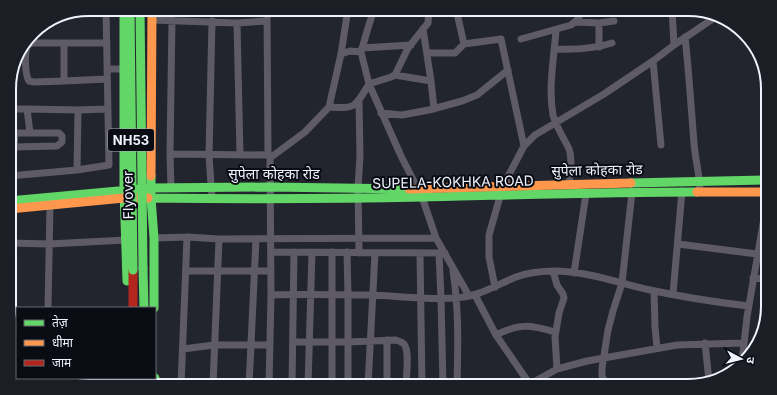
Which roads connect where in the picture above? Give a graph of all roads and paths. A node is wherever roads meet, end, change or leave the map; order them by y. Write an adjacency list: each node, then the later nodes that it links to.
1 (106, 16): 28 (street)
2 (124, 16): 41 (main road)
3 (130, 16): 140 (main road, Flyover / NH53, bridge)
4 (140, 16): 141 (main road, Flyover / NH53, bridge)
5 (152, 16): 14 (main road)
6 (267, 16): 17 (street)
7 (347, 16): 38 (street)
8 (372, 16): 35 (street)
9 (428, 16): 22 (street)
10 (458, 16): 31 (street)
11 (580, 16): 19 (street)
12 (672, 16): 32 (street)
13 (172, 19): 14 (street); 16 (street); 62 (street)
14 (152, 20): 73 (main road)
15 (711, 20): 24 (street)
16 (212, 21): 20 (street); 63 (street)
17 (267, 21): 20 (street); 65 (street)
18 (614, 21): 21 (street)
19 (575, 22): 21 (street); 23 (street)
20 (237, 23): 64 (street)
21 (599, 23): 33 (street)
22 (423, 29): 30 (street); 37 (street)
23 (556, 30): 25 (street); 34 (street)
24 (685, 37): 32 (street); 69 (street)
25 (521, 39)
26 (32, 43): 27 (street)
27 (64, 43): 28 (street); 45 (street)
28 (107, 43): 40 (street)
29 (612, 43): 33 (street)
30 (410, 44): 35 (street); 43 (street)
31 (464, 44): 37 (street); 42 (street)
32 (674, 45): 39 (street)
33 (600, 47): 34 (street)
34 (555, 49): 56 (street)
35 (362, 50): 38 (street); 47 (street)
36 (26, 51): 45 (street)
37 (427, 53): 46 (street)
38 (341, 54): 49 (street)
39 (650, 64): 56 (street); 59 (street)
40 (107, 69): 41 (street); 44 (street)
41 (124, 69): 82 (main road)
42 (508, 70): 53 (street); 60 (street)
43 (395, 75): 46 (street); 47 (street)
44 (107, 79): 45 (street); 52 (street)
45 (64, 81)
46 (431, 81): 53 (street)
47 (369, 84): 48 (street); 55 (street)
48 (359, 102): 49 (street); 79 (street)
49 (329, 107): 65 (street)
50 (16, 109): 51 (street)
51 (27, 109): 54 (street); 58 (street)
52 (108, 109): 54 (street); 66 (street)
53 (434, 109): 55 (street)
54 (78, 110): 66 (street)
55 (381, 113): 80 (street)
56 (556, 122): 60 (street); 70 (street)
57 (16, 133): 58 (street)
58 (30, 133): 61 (street)
59 (661, 144)
60 (524, 146): 71 (street)
61 (16, 147)
62 (170, 154): 63 (street); 74 (street)
63 (209, 155): 64 (street); 75 (street)
64 (240, 155): 65 (street)
65 (269, 156): 72 (street)
66 (77, 170): 67 (street)
67 (16, 175)
68 (761, 180): 69 (main road, सुपेला कोहका रोड)
69 (700, 182): 70 (main road, सुपेला कोहका रोड); 78 (street)
70 (569, 185): 71 (main road, सुपेला कोहका रोड)
71 (503, 186): 80 (main road, सुपेला कोहका रोड); 85 (street)
72 (270, 187): 75 (main road, सुपेला कोहका रोड); 79 (main road, सुपेला कोहका रोड); 87 (street)
73 (151, 188): 74 (main road, सुपेला कोहका रोड); 83 (main road, सुपेला कोहका रोड); 86 (main road)
74 (171, 188): 75 (main road, सुपेला कोहका रोड)
75 (212, 188): 88 (street)
76 (682, 191): 77 (main road, SUPELA-KOKHKA ROAD); 78 (main road, SUPELA-KOKHKA ROAD); 103 (street)
77 (632, 192): 84 (main road, SUPELA-KOKHKA ROAD); 123 (street)
78 (700, 192): 81 (main road, SUPELA-KOKHKA ROAD)
79 (359, 193): 80 (main road, SUPELA-KOKHKA ROAD); 87 (main road, SUPELA-KOKHKA ROAD); 96 (street)
80 (419, 193): 85 (main road, SUPELA-KOKHKA ROAD); 97 (street)
81 (761, 193)
82 (124, 194): 83 (main road); 89 (main road); 90 (main road); 100 (main road)
83 (140, 194): 86 (main road, SUPELA-KOKHKA ROAD)
84 (586, 194): 85 (main road, SUPELA-KOKHKA ROAD); 120 (street)
85 (500, 196): 124 (street)
86 (151, 198): 88 (main road, SUPELA-KOKHKA ROAD); 94 (main road)
87 (269, 198): 88 (main road, SUPELA-KOKHKA ROAD); 95 (street)
88 (212, 199)
89 (16, 201)
90 (50, 205): 91 (main road); 102 (street)
91 (16, 208)
92 (761, 232): 113 (street)
93 (187, 237): 94 (street); 98 (street); 115 (street)
94 (154, 238): 142 (main road)
95 (271, 238): 96 (street); 99 (street); 104 (street)
96 (360, 238): 97 (street); 109 (street)
97 (436, 238): 112 (street)
98 (219, 239): 99 (street); 116 (street)
99 (256, 239): 117 (street)
100 (126, 240): 102 (street); 139 (main road)
101 (16, 243): 102 (street)
102 (49, 244): 138 (street)
103 (678, 244): 113 (street); 128 (street)
104 (271, 252): 105 (street); 118 (street)
105 (294, 252): 106 (street); 126 (street)
106 (312, 252): 107 (street); 127 (street)
107 (332, 252): 108 (street); 130 (street)
108 (347, 252): 109 (street); 131 (street)
109 (360, 253): 110 (street)
110 (375, 253): 111 (street); 132 (street)
111 (420, 253): 112 (street); 136 (street)
112 (442, 253): 114 (street); 134 (street)
113 (757, 254): 121 (street)
114 (453, 267): 133 (street); 135 (street)
115 (186, 271): 116 (street); 157 (street)
116 (218, 271): 117 (street); 153 (street)
117 (254, 271): 118 (street); 154 (street)
118 (271, 271): 129 (street)
119 (553, 271): 120 (street); 124 (street); 143 (street)
120 (574, 273): 123 (street)
121 (753, 278): 122 (street); 137 (street)
122 (761, 279)
123 (622, 283): 125 (street); 159 (street)
124 (495, 287): 133 (street)
125 (654, 291): 128 (street); 156 (street)
126 (294, 294): 127 (street); 129 (street); 146 (street)
127 (311, 294): 130 (street); 147 (street)
128 (673, 294): 137 (street)
129 (271, 295): 155 (street)
130 (333, 295): 131 (street); 148 (street)
131 (348, 295): 132 (street); 149 (street)
132 (372, 295): 136 (street); 150 (street)
133 (475, 295): 135 (street); 144 (street)
134 (441, 298): 135 (street); 136 (street); 174 (street)
135 (457, 298): 175 (street)
136 (422, 299): 173 (street)
137 (748, 306): 152 (street)
138 (48, 307)
139 (129, 307)
140 (133, 307)
141 (144, 307)
142 (154, 307)
143 (555, 332): 144 (street); 160 (street)
144 (496, 335): 176 (street)
145 (387, 340): 150 (street); 171 (street); 172 (street)
146 (293, 342): 147 (street); 166 (street)
147 (310, 342): 148 (street); 167 (street)
148 (332, 342): 149 (street); 168 (street)
149 (348, 342): 150 (street); 169 (street)
150 (370, 342): 170 (street)
151 (705, 343): 152 (street); 156 (street); 161 (street)
152 (744, 343): 158 (street)
153 (214, 345): 154 (street); 157 (street); 163 (street)
154 (251, 345): 155 (street); 164 (street)
155 (270, 345): 165 (street)
156 (658, 348): 159 (street)
157 (183, 349): 162 (street)
158 (743, 354)
159 (604, 359): 160 (street); 178 (street)
160 (557, 369): 177 (street)
161 (708, 376)
162 (181, 379)
163 (213, 379)
164 (249, 379)
165 (269, 379)
166 (292, 379)
167 (308, 379)
168 (332, 379)
169 (348, 379)
170 (368, 379)
171 (387, 379)
172 (406, 379)
173 (422, 379)
174 (443, 379)
175 (457, 379)
176 (527, 379)
177 (541, 379)
178 (603, 379)

